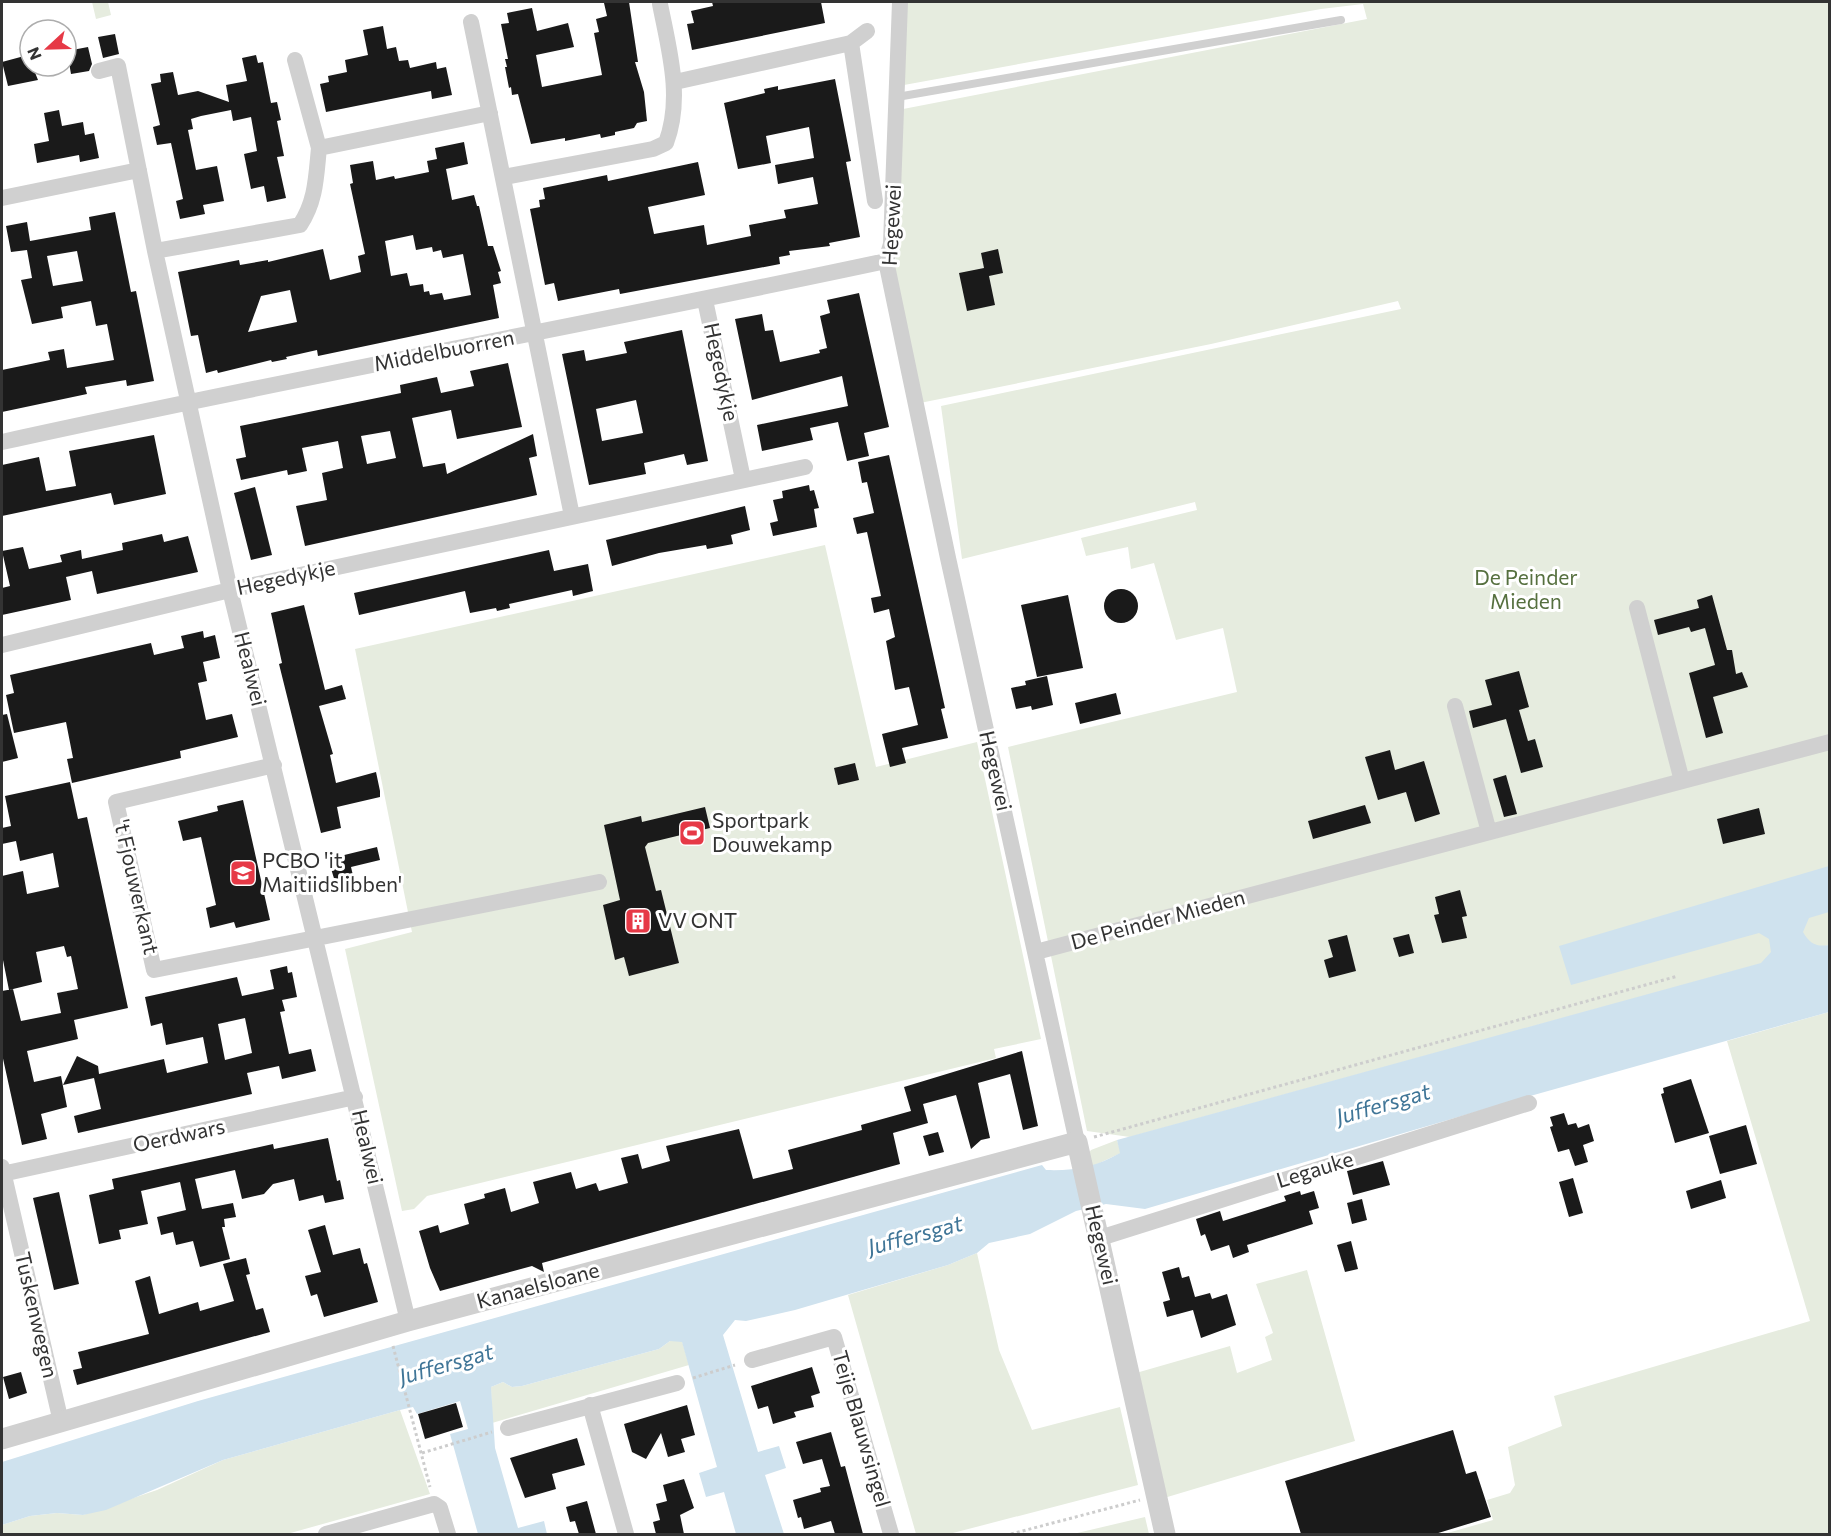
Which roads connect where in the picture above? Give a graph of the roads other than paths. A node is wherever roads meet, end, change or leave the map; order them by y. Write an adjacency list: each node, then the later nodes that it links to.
1 (900, 2): 10 (street, Hegewei)
2 (660, 4): 9 (street)
3 (1341, 20): 10 (lane)
4 (471, 22): 11 (street)
5 (867, 31): 6 (street)
6 (851, 44): 9 (street); 16 (street)
7 (295, 60): 12 (street)
8 (99, 71): 13 (street, Healwei)
9 (675, 82): 14 (street)
10 (897, 97): 18 (street, Hegewei)
11 (490, 112): 12 (street); 14 (street)
12 (319, 148): 17 (street)
13 (139, 170): 15 (street); 17 (street, Healwei)
14 (504, 177): 20 (street)
15 (2, 198)
16 (875, 201)
17 (155, 251): 21 (street, Healwei)
18 (886, 261): 19 (street, Middelbuorren); 36 (street, Hegewei)
19 (705, 300): 20 (street, Middelbuorren); 24 (street, Hegedykje)
20 (534, 334): 21 (street, Middelbuorren); 25 (street)
21 (188, 400): 22 (street, Middelbuorren); 26 (street, Healwei)
22 (2, 442)
23 (806, 467): 24 (street, Hegedykje)
24 (743, 479): 25 (street, Hegedykje)
25 (572, 516): 26 (street, Hegedykje)
26 (231, 590): 28 (street, Hegedykje); 31 (street, Healwei)
27 (1637, 608): 32 (street)
28 (2, 645)
29 (1455, 706): 33 (street)
30 (1830, 742): 32 (street, De Peinder Mieden)
31 (274, 765): 35 (street, Healwei); 35 (street, 't Fjouwerkant)
32 (1682, 781): 33 (street, De Peinder Mieden)
33 (1489, 832): 36 (street, De Peinder Mieden)
34 (599, 882): 35 (street)
35 (316, 938): 37 (street, Healwei)
36 (1036, 952): 39 (street, Hegewei)
37 (355, 1097): 40 (street, Oerdwars); 42 (street, Healwei)
38 (1529, 1103): 41 (street, Legauke)
39 (1079, 1147): 41 (street, Hegewei); 42 (street, Kanaelsloane)
40 (2, 1172): 46 (street, Tuskenwegen)
41 (1097, 1228): 53 (street, Hegewei)
42 (408, 1321): 46 (street, Kanaelsloane)
43 (752, 1360): 52 (street, Teije Blauwsingel)
44 (677, 1383): 45 (street)
45 (590, 1405): 47 (street); 51 (street)
46 (61, 1422): 48 (street, Kanaelsloane)
47 (508, 1428)
48 (2, 1439)
49 (326, 1534): 50 (street)
50 (448, 1534)
51 (626, 1534)
52 (891, 1534)
53 (1165, 1534)

